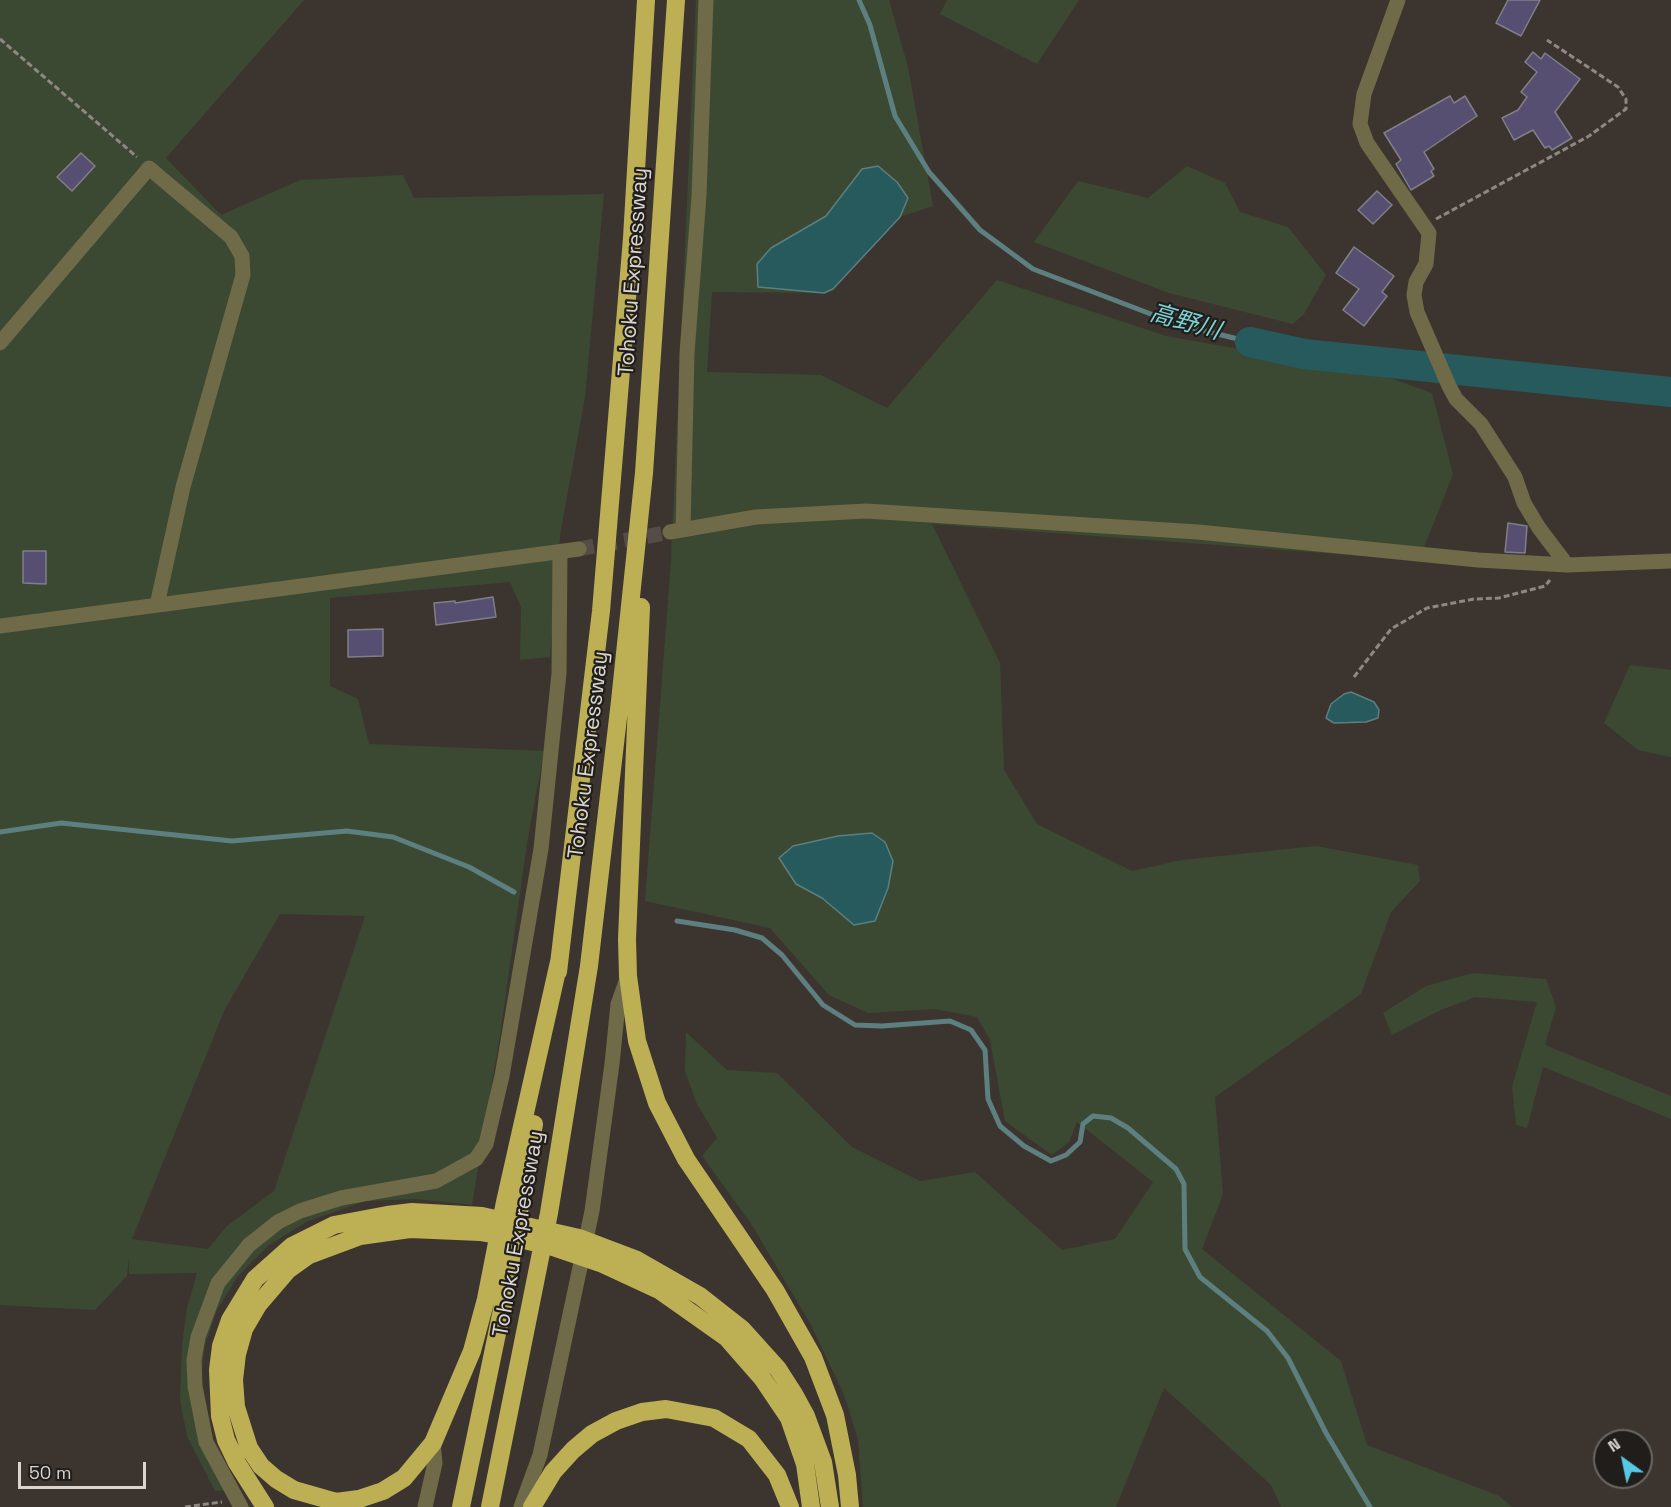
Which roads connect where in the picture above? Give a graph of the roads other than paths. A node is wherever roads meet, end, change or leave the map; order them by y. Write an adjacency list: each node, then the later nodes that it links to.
1 (646, 0): 13 (highway, Tohoku Expressway)
2 (676, 0): 6 (highway, Tohoku Expressway)
3 (706, 0): 10 (street)
4 (1398, 0): 10 (street)
5 (0, 343): 11 (street)
6 (644, 473): 14 (highway); 22 (highway, Tohoku Expressway)
7 (579, 549): 8 (street)
8 (560, 552): 11 (street); 18 (street)
9 (1671, 561): 10 (street)
10 (1567, 565)
11 (157, 605): 12 (street)
12 (0, 626)
13 (559, 962): 17 (highway); 21 (highway, Tohoku Expressway)
14 (628, 976): 23 (street); 28 (highway)
15 (481, 1224): 16 (highway); 17 (highway); 19 (highway)
16 (604, 1256): 26 (highway); 27 (highway)
17 (433, 1443): 20 (street)
18 (238, 1504)
19 (265, 1507)
20 (425, 1507)
21 (461, 1507)
22 (490, 1507)
23 (521, 1507)
24 (532, 1507): 25 (highway)
25 (790, 1507)
26 (812, 1507)
27 (830, 1507)
28 (850, 1507)

